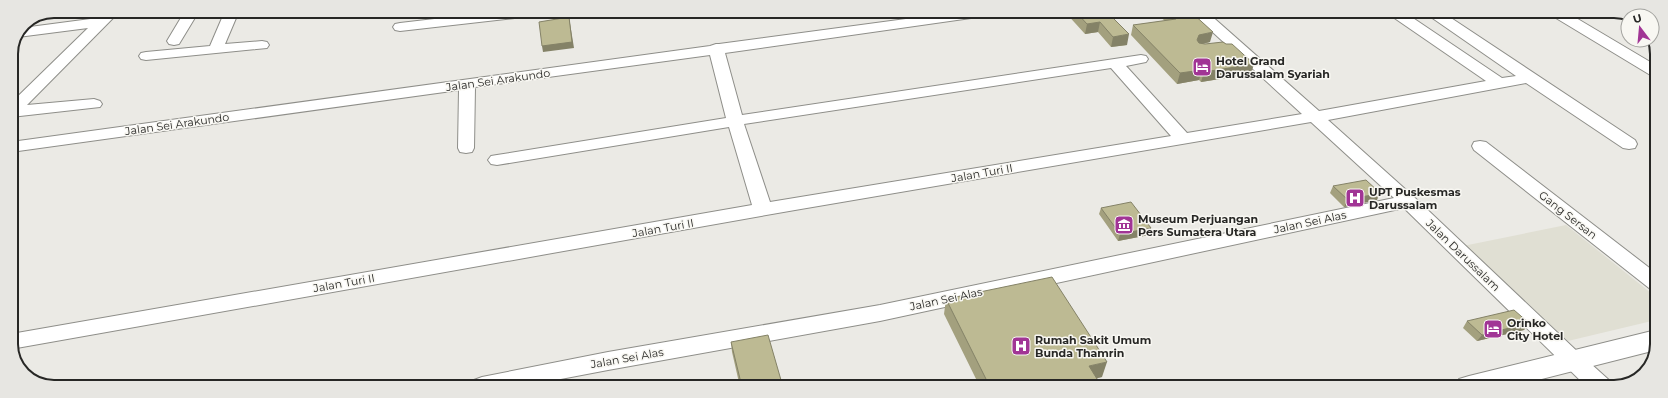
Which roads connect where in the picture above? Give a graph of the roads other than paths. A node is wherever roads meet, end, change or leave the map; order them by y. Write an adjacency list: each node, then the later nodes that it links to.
1 (188, 18): 12 (street)
2 (229, 18): 17 (street)
3 (476, 18): 10 (street)
4 (940, 18): 16 (street, Jalan Sei Arakundo)
5 (1206, 18): 13 (street, Jalan Darussalam)
6 (1404, 18): 24 (street)
7 (1442, 18): 23 (street)
8 (1566, 18): 22 (street)
9 (106, 21): 11 (street); 18 (street); 27 (street)
10 (400, 26)
11 (26, 32)
12 (174, 41)
13 (1235, 44): 15 (street); 29 (street, Jalan Darussalam)
14 (262, 45): 17 (street)
15 (1215, 47)
16 (716, 48): 25 (street, Jalan Sei Arakundo); 30 (street)
17 (216, 49): 19 (street)
18 (85, 55)
19 (146, 56)
20 (1141, 59): 21 (street)
21 (1115, 63): 30 (street); 31 (street)
22 (1650, 69)
23 (1529, 78): 24 (street, Jalan Turi II); 32 (street)
24 (1499, 83): 29 (street, Jalan Turi II)
25 (468, 85): 33 (street, Jalan Sei Arakundo); 35 (street)
26 (94, 104): 28 (street)
27 (18, 105)
28 (18, 110)
29 (1315, 117): 31 (street, Jalan Turi II); 37 (street, Jalan Darussalam)
30 (735, 121): 36 (street); 38 (street)
31 (1183, 139): 38 (street, Jalan Turi II)
32 (1629, 144)
33 (18, 146)
34 (1480, 146): 39 (street, Gang Sersan)
35 (466, 148)
36 (497, 160)
37 (1408, 201): 42 (street, Jalan Darussalam); 43 (street, Jalan Sei Alas)
38 (763, 210): 40 (street, Jalan Turi II)
39 (1650, 278)
40 (18, 341)
41 (1650, 341): 42 (street)
42 (1572, 360): 44 (street); 45 (street, Jalan Darussalam)
43 (514, 380)
44 (1496, 380)
45 (1594, 380)

